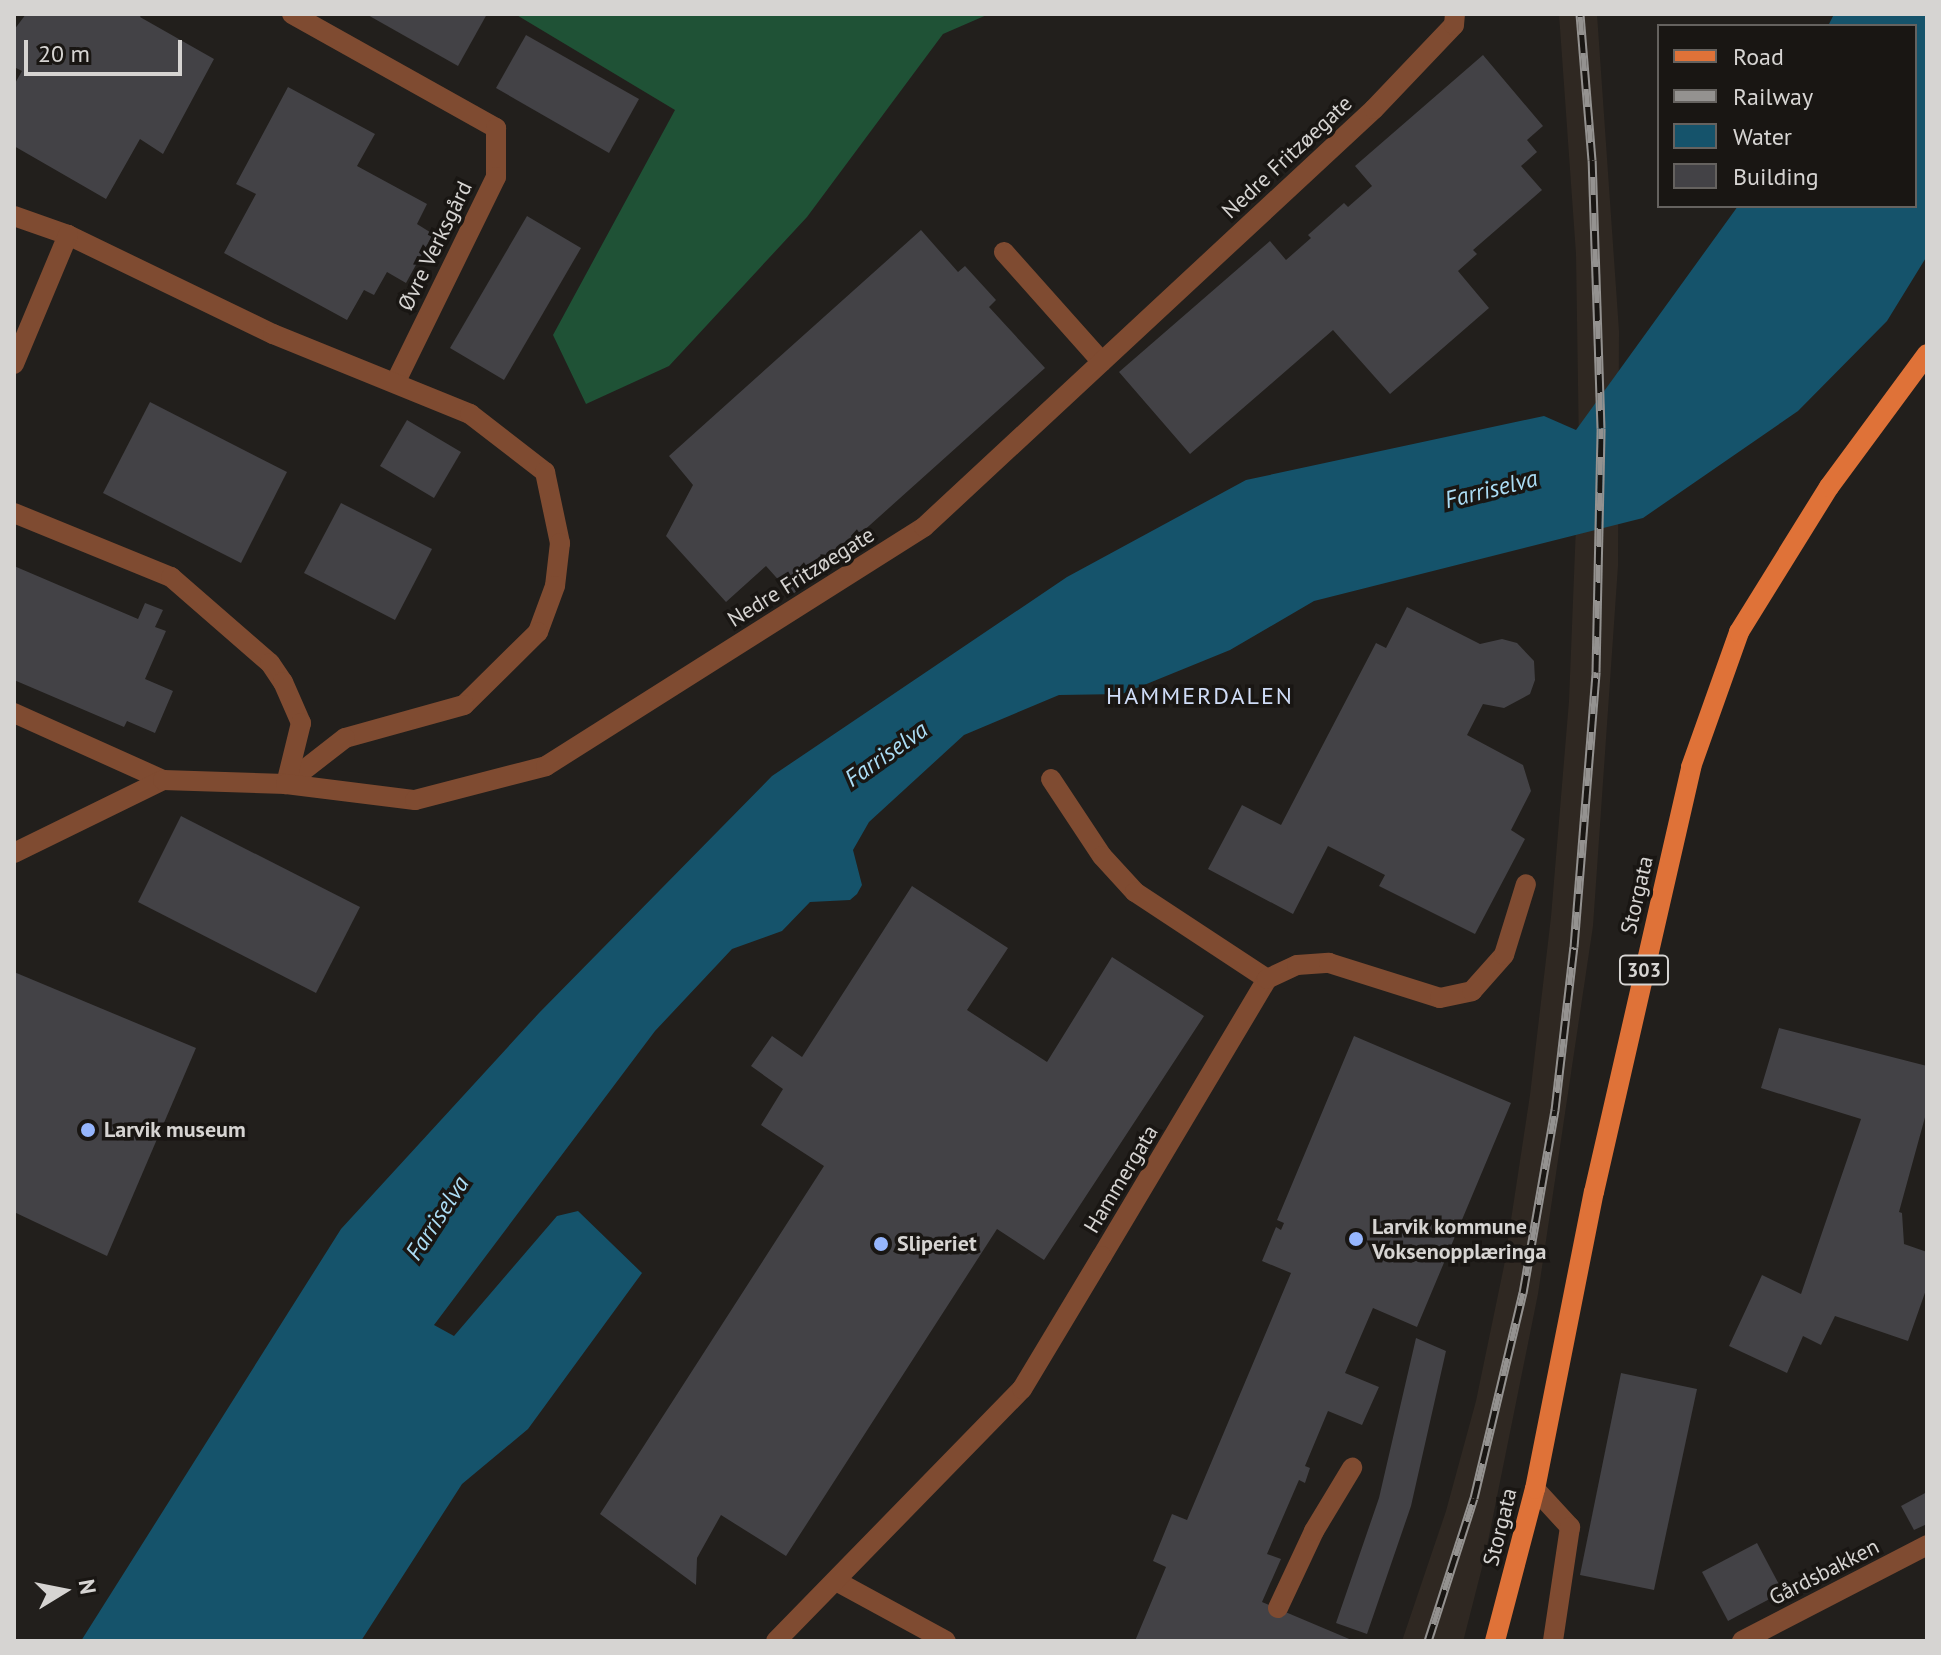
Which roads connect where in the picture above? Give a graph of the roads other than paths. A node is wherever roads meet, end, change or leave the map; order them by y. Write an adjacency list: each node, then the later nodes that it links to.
1 (292, 14): 9 (street, Øvre Verksgård)
2 (1455, 14): 7 (street, Nedre Fritzøegate)
3 (14, 216): 4 (street)
4 (68, 235): 8 (street); 9 (street)
5 (1004, 252): 7 (street)
6 (1927, 354): 19 (main road, Storgata / 303)
7 (1102, 362): 14 (street, Nedre Fritzøegate)
8 (14, 364)
9 (396, 381): 14 (street)
10 (14, 513): 14 (street)
11 (14, 713): 13 (street)
12 (1051, 779): 17 (street)
13 (163, 780): 14 (street, Nedre Fritzøegate); 15 (street, Nedre Fritzøegate)
14 (286, 784)
15 (14, 853)
16 (1526, 884): 17 (street)
17 (1267, 979): 21 (street, Hammergata)
18 (1352, 1468): 22 (street)
19 (1535, 1489): 25 (main road, Storgata / 303); 26 (street)
20 (1927, 1545): 27 (street, Gårdsbakken)
21 (836, 1581): 23 (street, Hammergata); 24 (street)
22 (1278, 1608)
23 (776, 1641)
24 (946, 1641)
25 (1495, 1641)
26 (1553, 1641)
27 (1742, 1641)

